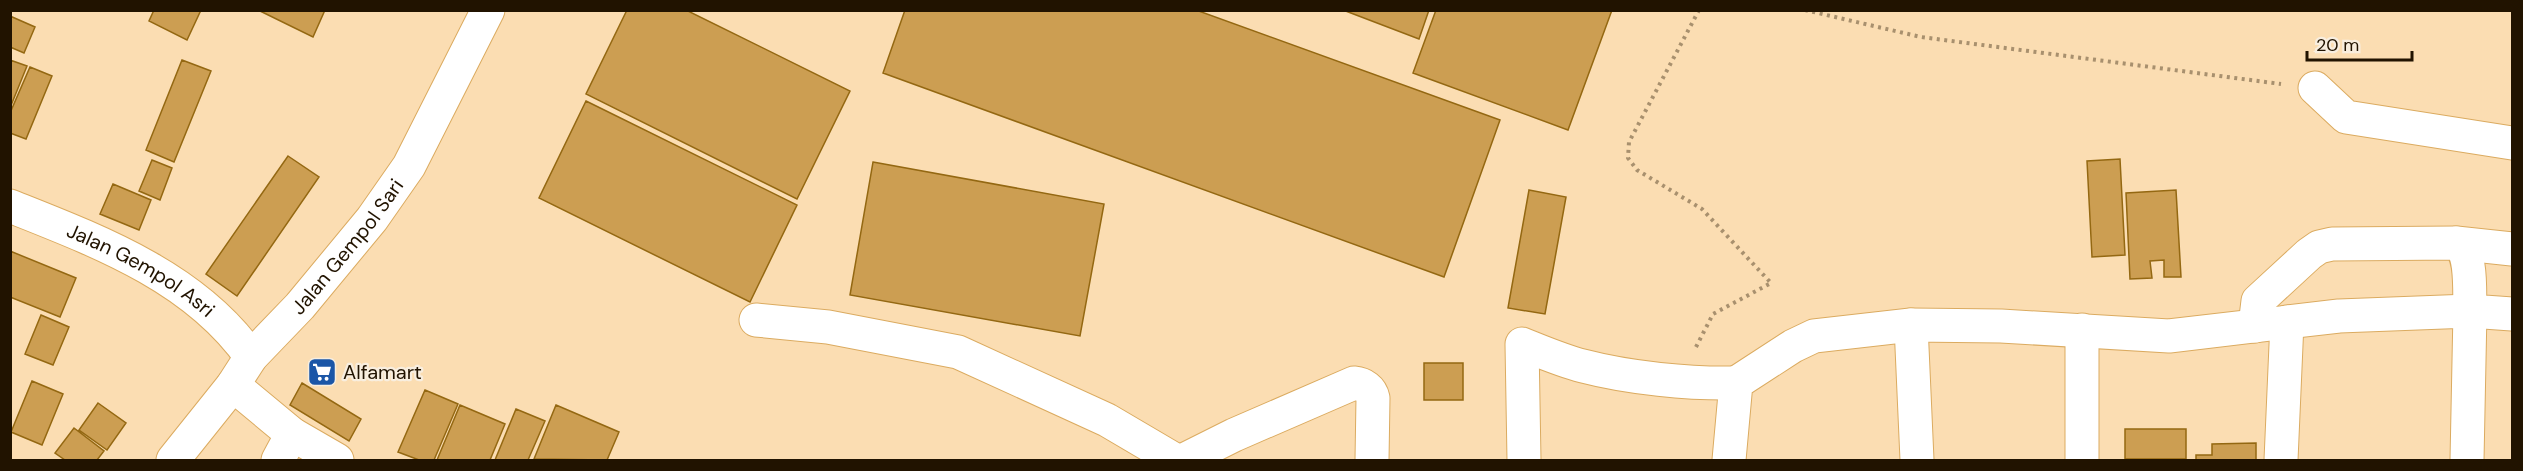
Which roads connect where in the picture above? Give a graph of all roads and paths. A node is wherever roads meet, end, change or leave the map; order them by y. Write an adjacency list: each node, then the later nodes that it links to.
1 (488, 10): 15 (street, Jalan Gempol Sari)
2 (1699, 10): 17 (path)
3 (1805, 10): 4 (path)
4 (2315, 88): 5 (street)
5 (2512, 143)
6 (10, 206): 15 (street, Jalan Gempol Asri)
7 (2456, 243): 8 (street); 9 (street); 12 (street)
8 (2512, 249)
9 (2470, 311): 10 (street); 12 (street); 30 (street)
10 (2512, 314)
11 (756, 320): 22 (street)
12 (2271, 324): 14 (street); 29 (street)
13 (1911, 325): 14 (street); 16 (street); 27 (street)
14 (2082, 330): 28 (street)
15 (251, 357): 18 (street, Jalan Gempol Sari)
16 (1736, 382): 17 (street); 26 (street)
17 (1699, 384): 25 (street)
18 (233, 385): 19 (street); 20 (street, Jalan Gempol Sari)
19 (285, 447): 21 (street)
20 (173, 460)
21 (337, 460)
22 (1175, 460)
23 (1184, 460): 24 (street)
24 (1372, 460)
25 (1524, 460)
26 (1729, 460)
27 (1917, 460)
28 (2082, 460)
29 (2281, 460)
30 (2467, 460)

